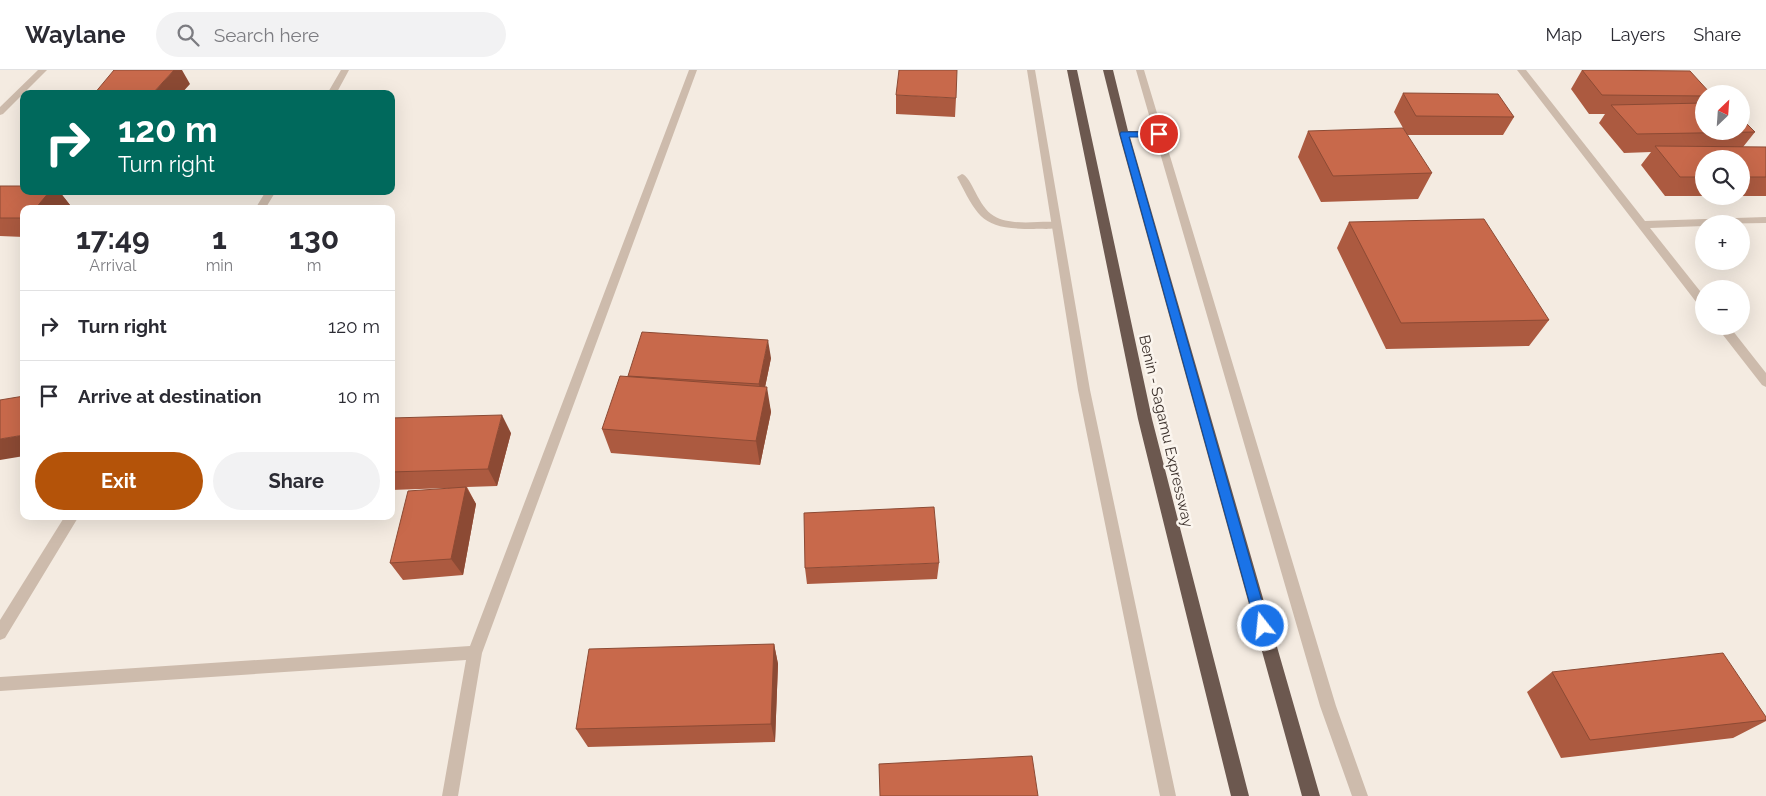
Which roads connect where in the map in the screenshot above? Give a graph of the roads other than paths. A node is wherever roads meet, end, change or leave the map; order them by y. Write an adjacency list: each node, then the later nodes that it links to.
1 (43, 70): 9 (street)
2 (345, 70): 10 (street)
3 (693, 70): 24 (street)
4 (1031, 70): 17 (street)
5 (1072, 70): 28 (highway, Benin - Sagamu Expressway)
6 (1108, 70): 13 (highway)
7 (1140, 70): 14 (street)
8 (1521, 70): 18 (street)
9 (23, 90)
10 (333, 90)
11 (20, 92): 12 (street)
12 (0, 112)
13 (1124, 134): 14 (highway); 29 (highway)
14 (1159, 134): 30 (street)
15 (962, 177): 17 (street)
16 (1766, 220): 18 (street)
17 (1055, 225): 27 (street)
18 (1640, 225): 19 (street)
19 (1695, 293)
20 (1729, 335): 21 (street)
21 (1766, 382)
22 (70, 520): 23 (street)
23 (0, 633)
24 (474, 653): 25 (street); 26 (street)
25 (0, 684)
26 (450, 796)
27 (1168, 796)
28 (1240, 796)
29 (1311, 796)
30 (1360, 796)

